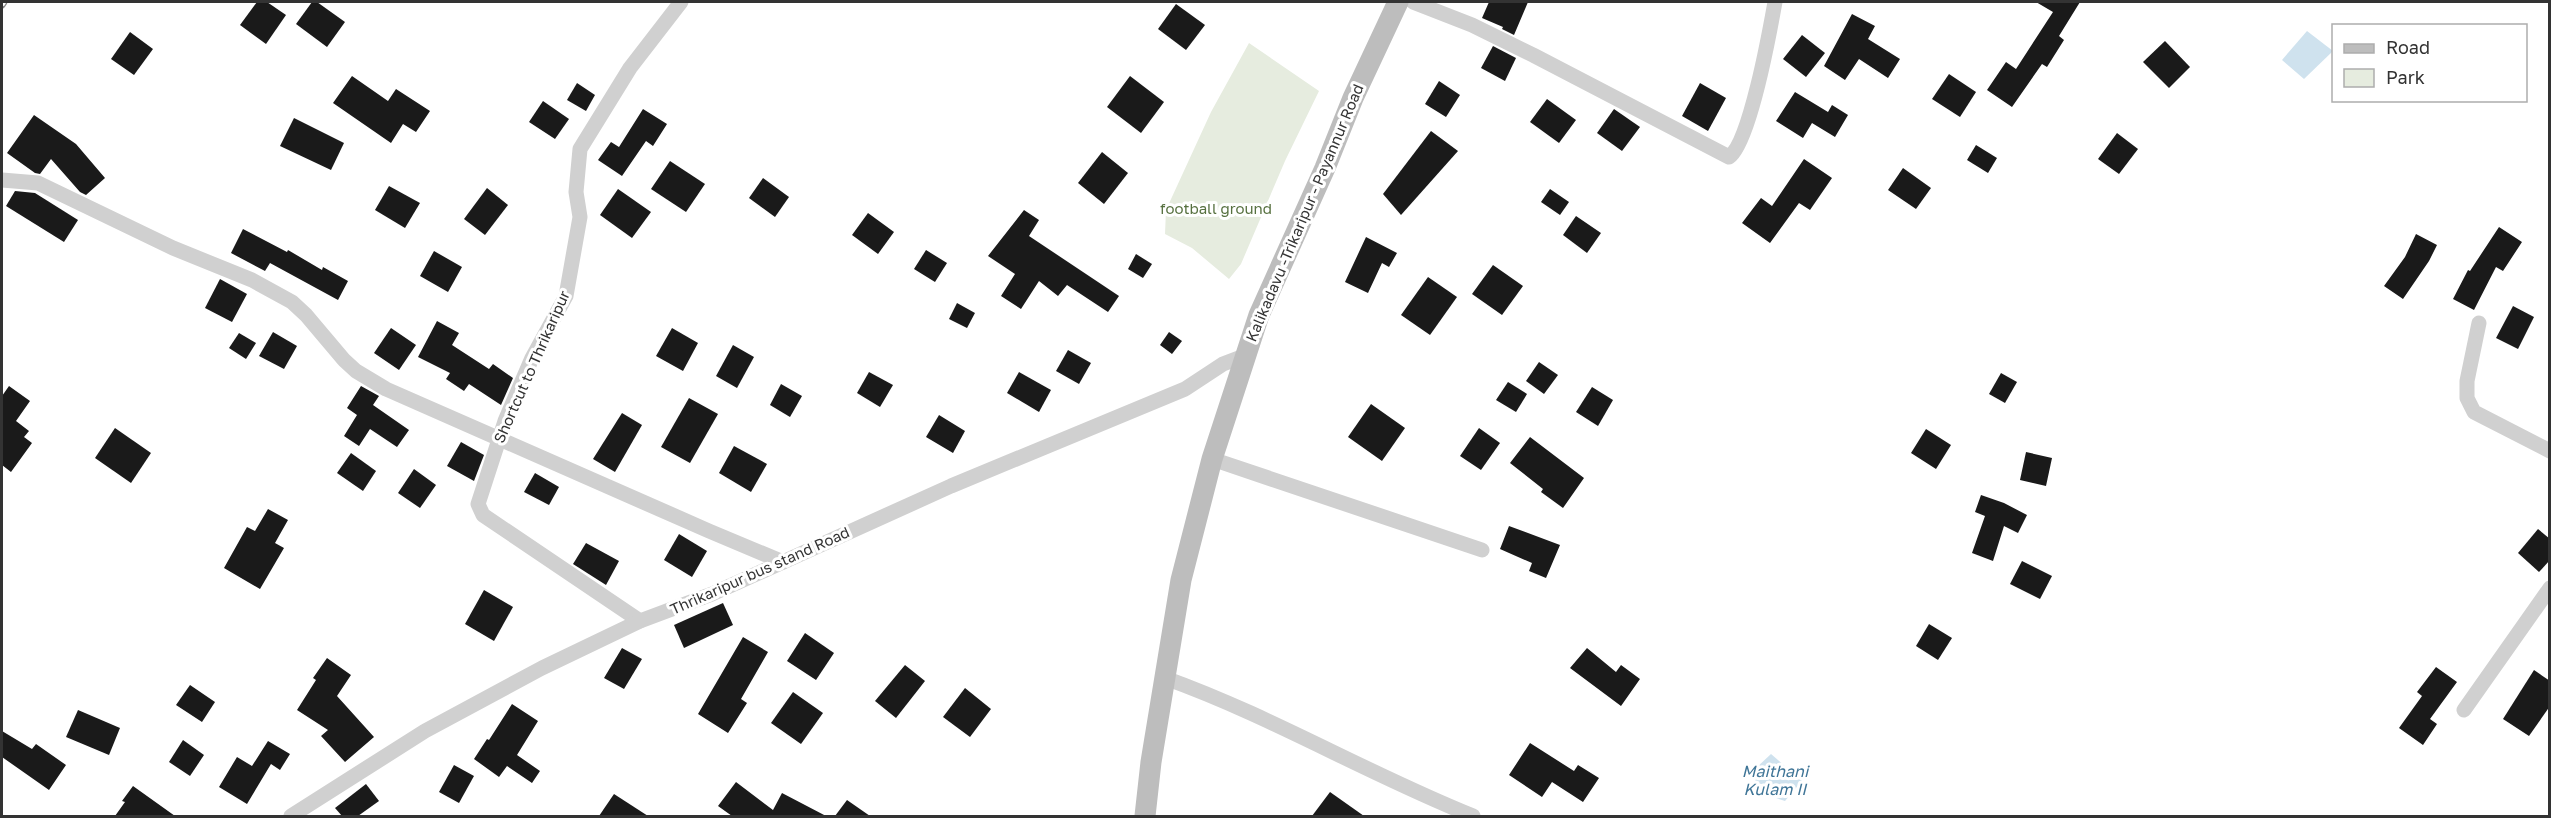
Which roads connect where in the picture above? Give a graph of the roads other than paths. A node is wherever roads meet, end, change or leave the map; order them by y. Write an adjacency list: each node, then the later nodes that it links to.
1 (681, 2): 8 (street, Shortcut to Thrikaripur)
2 (1398, 2): 7 (main road, Kalikadavu -Trikaripur - Payannur Road)
3 (1413, 2): 4 (street)
4 (1775, 2)
5 (2, 180): 8 (street)
6 (2479, 323): 9 (street)
7 (1244, 356): 10 (main road, Kalikadavu -Trikaripur - Payannur Road); 12 (street, Thrikaripur bus stand Road)
8 (499, 438): 12 (street); 14 (street, Shortcut to Thrikaripur)
9 (2550, 451)
10 (1212, 459): 11 (street); 15 (main road, Kalikadavu -Trikaripur - Payannur Road)
11 (1482, 550)
12 (783, 562): 14 (street, Thrikaripur bus stand Road)
13 (2550, 588): 16 (street)
14 (640, 621): 17 (street, Thrikaripur bus stand Road)
15 (1165, 678): 18 (main road, Kalikadavu -Trikaripur - Payannur Road); 19 (street)
16 (2464, 710)
17 (291, 816)
18 (1145, 816)
19 (1473, 816)

